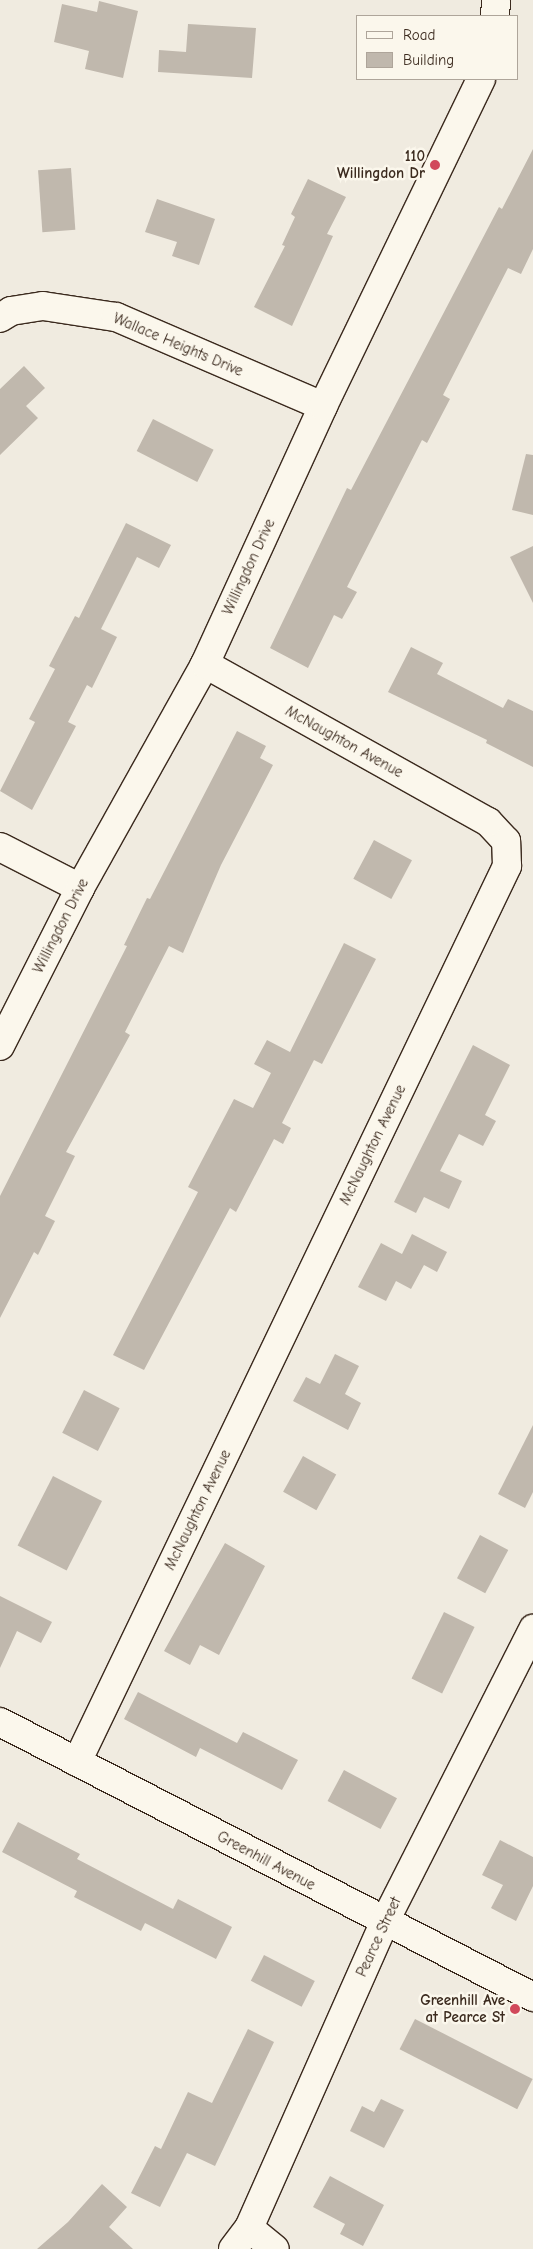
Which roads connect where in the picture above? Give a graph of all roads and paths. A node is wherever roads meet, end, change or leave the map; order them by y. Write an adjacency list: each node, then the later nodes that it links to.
1 (496, 0): 2 (street)
2 (495, 15)
3 (481, 80): 5 (street, Willingdon Drive)
4 (0, 318): 5 (street, Wallace Heights Drive)
5 (323, 406): 6 (street, Willingdon Drive)
6 (205, 664): 8 (street, Willingdon Drive); 12 (street, McNaughton Avenue)
7 (0, 847): 8 (street)
8 (80, 888): 9 (street, Willingdon Drive)
9 (0, 1046)
10 (533, 1629): 13 (street, Pearce Street)
11 (0, 1722): 12 (street, Greenhill Avenue)
12 (77, 1762): 13 (street, Greenhill Avenue)
13 (384, 1923): 14 (street, Greenhill Avenue); 15 (street, Pearce Street)
14 (533, 1997)
15 (241, 2239): 16 (street)
16 (275, 2249)

